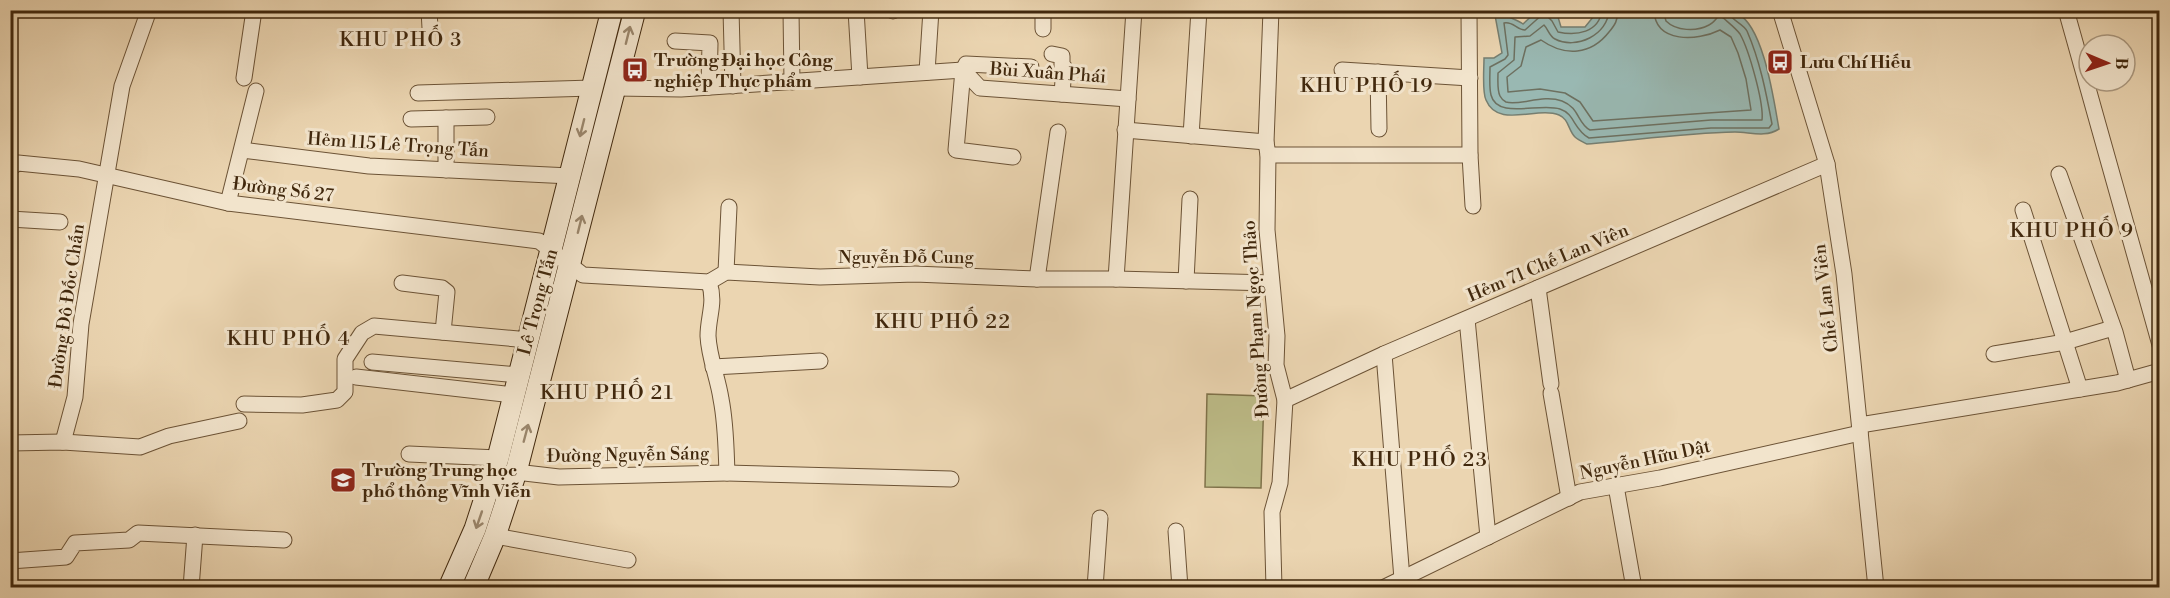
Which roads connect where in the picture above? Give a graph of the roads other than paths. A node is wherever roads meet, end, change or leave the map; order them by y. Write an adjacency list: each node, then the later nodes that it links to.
1 (149, 10): 53 (street, Đường Đô Đốc Chấn)
2 (250, 10): 27 (street)
3 (429, 10): 17 (street)
4 (612, 10): 32 (main road, Lê Trọng Tấn)
5 (635, 10): 33 (main road, Lê Trọng Tấn, one-way to 5)
6 (731, 10): 30 (street)
7 (791, 10): 29 (street)
8 (856, 10): 26 (street)
9 (931, 10): 24 (street)
10 (1043, 10): 18 (street)
11 (1134, 10): 37 (street)
12 (1199, 10): 44 (street)
13 (1270, 10): 45 (street, Đường Phạm Ngọc Thảo)
14 (1469, 10): 28 (street)
15 (1780, 10): 49 (street, Chế Lan Viên)
16 (2066, 10): 77 (street)
17 (430, 28)
18 (1043, 29)
19 (675, 41): 31 (street)
20 (1052, 54): 36 (street)
21 (1031, 67): 22 (street)
22 (963, 70): 24 (street, Bùi Xuân Phái); 36 (street, Bùi Xuân Phái); 48 (street)
23 (1342, 70): 25 (street)
24 (927, 72): 26 (street, Bùi Xuân Phái)
25 (1378, 72): 28 (street); 41 (street)
26 (860, 77): 29 (street, Bùi Xuân Phái)
27 (244, 78)
28 (1470, 78): 47 (street)
29 (792, 82): 30 (street, Bùi Xuân Phái)
30 (733, 86): 31 (street, Bùi Xuân Phái)
31 (709, 87): 33 (street, Bùi Xuân Phái)
32 (592, 88): 35 (street); 54 (main road, Lê Trọng Tấn, one-way to 54)
33 (615, 88): 63 (main road, Lê Trọng Tấn, one-way to 33)
34 (256, 91): 46 (street)
35 (418, 93)
36 (1062, 94): 37 (street, Bùi Xuân Phái)
37 (1128, 99): 42 (street)
38 (487, 117): 39 (street)
39 (446, 118): 40 (street); 51 (street)
40 (411, 119)
41 (1379, 129)
42 (1125, 130): 44 (street); 66 (street)
43 (1058, 132): 65 (street)
44 (1191, 136): 45 (street)
45 (1267, 148): 47 (street); 70 (street, Đường Phạm Ngọc Thảo)
46 (242, 150): 51 (street, Hẻm 115 Lê Trọng Tấn); 56 (street)
47 (1470, 155): 57 (street)
48 (1013, 156)
49 (1827, 164): 71 (street, Hẻm 71 Chế Lan Viên); 91 (street, Chế Lan Viên)
50 (10, 168): 53 (street, Đường Số 27)
51 (446, 170): 54 (street, Hẻm 115 Lê Trọng Tấn)
52 (2059, 174): 73 (street)
53 (107, 175): 56 (street, Đường Số 27); 92 (street, Đường Đô Đốc Chấn)
54 (570, 176): 62 (main road, Lê Trọng Tấn)
55 (1190, 199): 67 (street)
56 (228, 203): 62 (street, Đường Số 27)
57 (1473, 206)
58 (729, 207): 64 (street)
59 (2023, 210): 76 (street)
60 (10, 219): 61 (street)
61 (60, 222)
62 (551, 251): 63 (street); 75 (main road, Lê Trọng Tấn)
63 (570, 265): 68 (street); 96 (main road, Lê Trọng Tấn, one-way to 63)
64 (726, 272): 65 (street, Nguyễn Đỗ Cung); 68 (street)
65 (1037, 279): 66 (street, Nguyễn Đỗ Cung)
66 (1116, 279): 67 (street, Nguyễn Đỗ Cung)
67 (1186, 281): 70 (street, Nguyễn Đỗ Cung)
68 (709, 282): 82 (street, Đường Nguyễn Sáng)
69 (402, 283): 74 (street)
70 (1272, 283): 88 (street, Đường Phạm Ngọc Thảo)
71 (1538, 288): 72 (street, Hẻm 71 Chế Lan Viên); 100 (street)
72 (1467, 319): 78 (street, Hẻm 71 Chế Lan Viên); 105 (street)
73 (2113, 328): 76 (street); 85 (street)
74 (443, 332): 75 (street); 89 (street)
75 (529, 340): 86 (main road, Lê Trọng Tấn)
76 (2065, 342): 79 (street); 87 (street)
77 (2160, 345)
78 (1384, 354): 88 (street, Hẻm 71 Chế Lan Viên); 109 (street)
79 (1994, 354)
80 (820, 361): 82 (street)
81 (372, 362): 86 (street)
82 (713, 368): 97 (street, Đường Nguyễn Sáng)
83 (2160, 371): 85 (street, Nguyễn Hữu Dật)
84 (356, 377): 86 (street)
85 (2123, 381): 87 (street, Nguyễn Hữu Dật)
86 (516, 385): 95 (main road, Lê Trọng Tấn)
87 (2080, 389): 91 (street, Nguyễn Hữu Dật)
88 (1285, 400): 115 (street, Đường Phạm Ngọc Thảo)
89 (244, 404)
90 (239, 421): 92 (street)
91 (1860, 429): 99 (street, Nguyễn Hữu Dật); 117 (street, Chế Lan Viên)
92 (63, 442): 93 (street)
93 (10, 443)
94 (409, 454): 95 (street)
95 (498, 458): 111 (main road, Lê Trọng Tấn, one-way to 111)
96 (516, 472): 97 (street, Đường Nguyễn Sáng); 104 (main road, Lê Trọng Tấn)
97 (727, 473): 98 (street)
98 (951, 479)
99 (1616, 486): 100 (street, Nguyễn Hữu Dật); 116 (street)
100 (1569, 498): 105 (street, Nguyễn Hữu Dật)
101 (1100, 518): 113 (street)
102 (1176, 531): 114 (street)
103 (195, 535): 106 (street); 108 (street); 110 (street)
104 (495, 536): 107 (street); 112 (main road, Lê Trọng Tấn)
105 (1488, 537): 109 (street, Nguyễn Hữu Dật)
106 (284, 540)
107 (628, 560)
108 (10, 561)
109 (1394, 584)
110 (191, 588)
111 (449, 588)
112 (473, 588)
113 (1095, 588)
114 (1180, 588)
115 (1274, 588)
116 (1634, 588)
117 (1876, 588)

